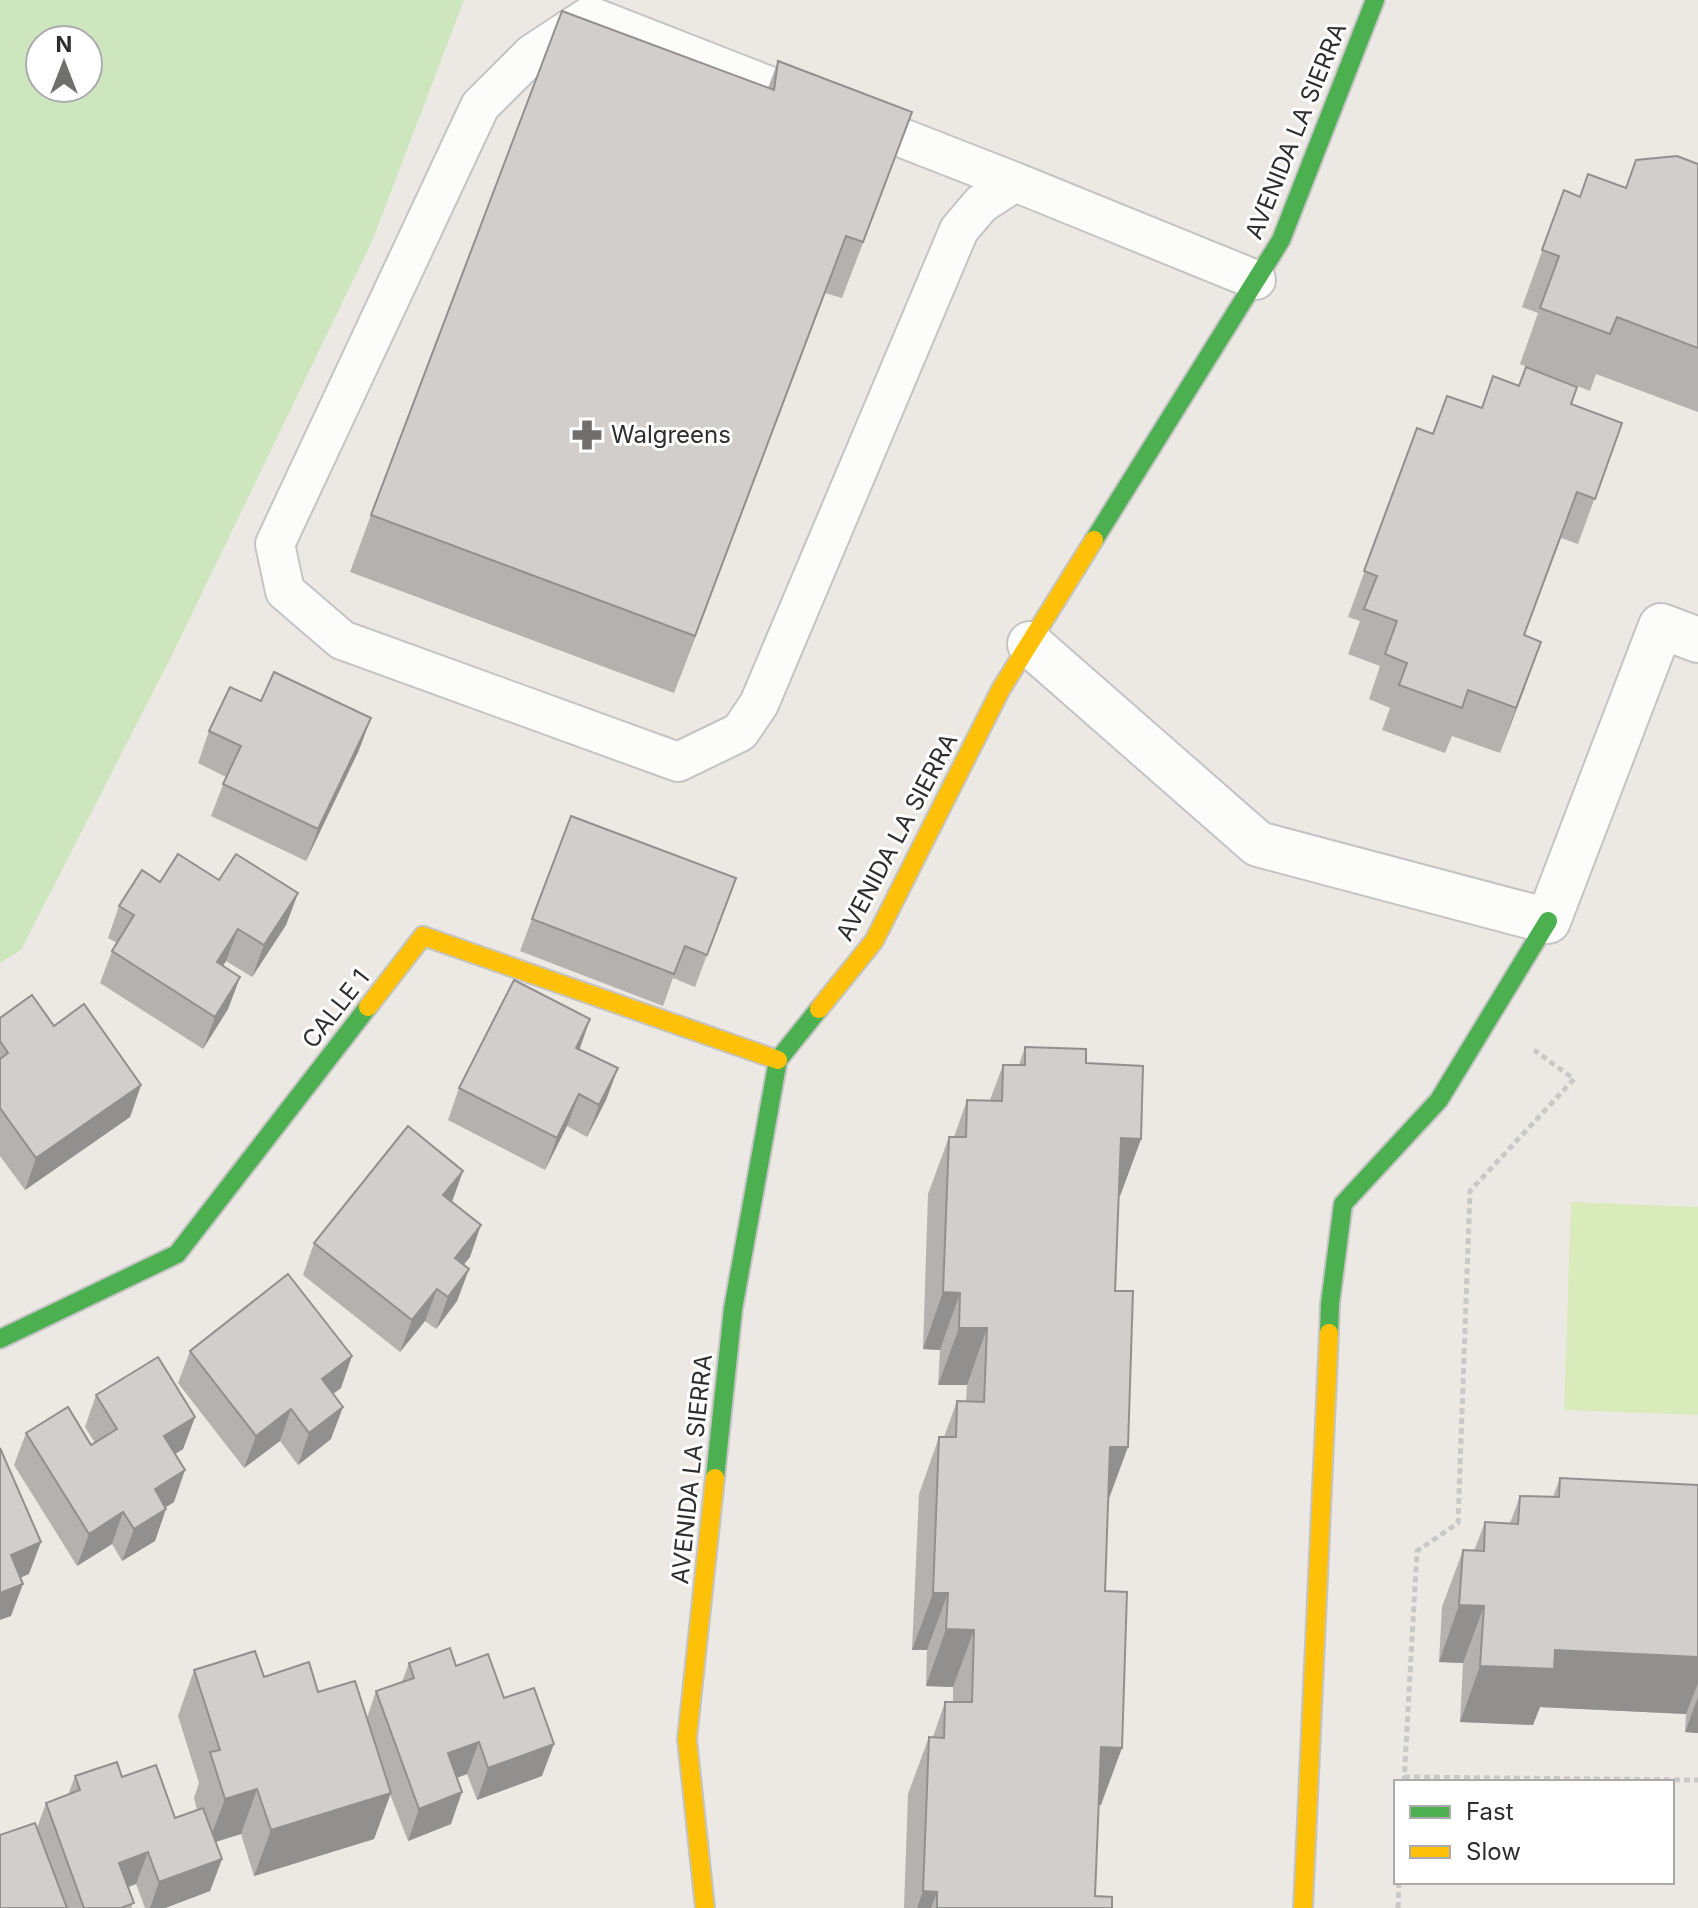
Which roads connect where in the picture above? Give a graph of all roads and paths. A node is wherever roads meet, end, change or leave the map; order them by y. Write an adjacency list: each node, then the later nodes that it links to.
1 (1375, 0): 3 (street, AVENIDA LA SIERRA)
2 (1015, 182): 2 (lane); 3 (lane)
3 (1256, 280): 5 (street, AVENIDA LA SIERRA)
4 (1698, 640): 6 (street)
5 (1030, 644): 6 (street); 8 (street, AVENIDA LA SIERRA)
6 (1548, 921): 7 (street)
7 (1489, 1017): 10 (path); 14 (street)
8 (778, 1060): 9 (street, CALLE 1); 13 (street, AVENIDA LA SIERRA)
9 (0, 1339)
10 (1404, 1780): 11 (path)
11 (1698, 1780)
12 (1399, 1884): 15 (path)
13 (705, 1908)
14 (1303, 1908)
15 (1398, 1908)

